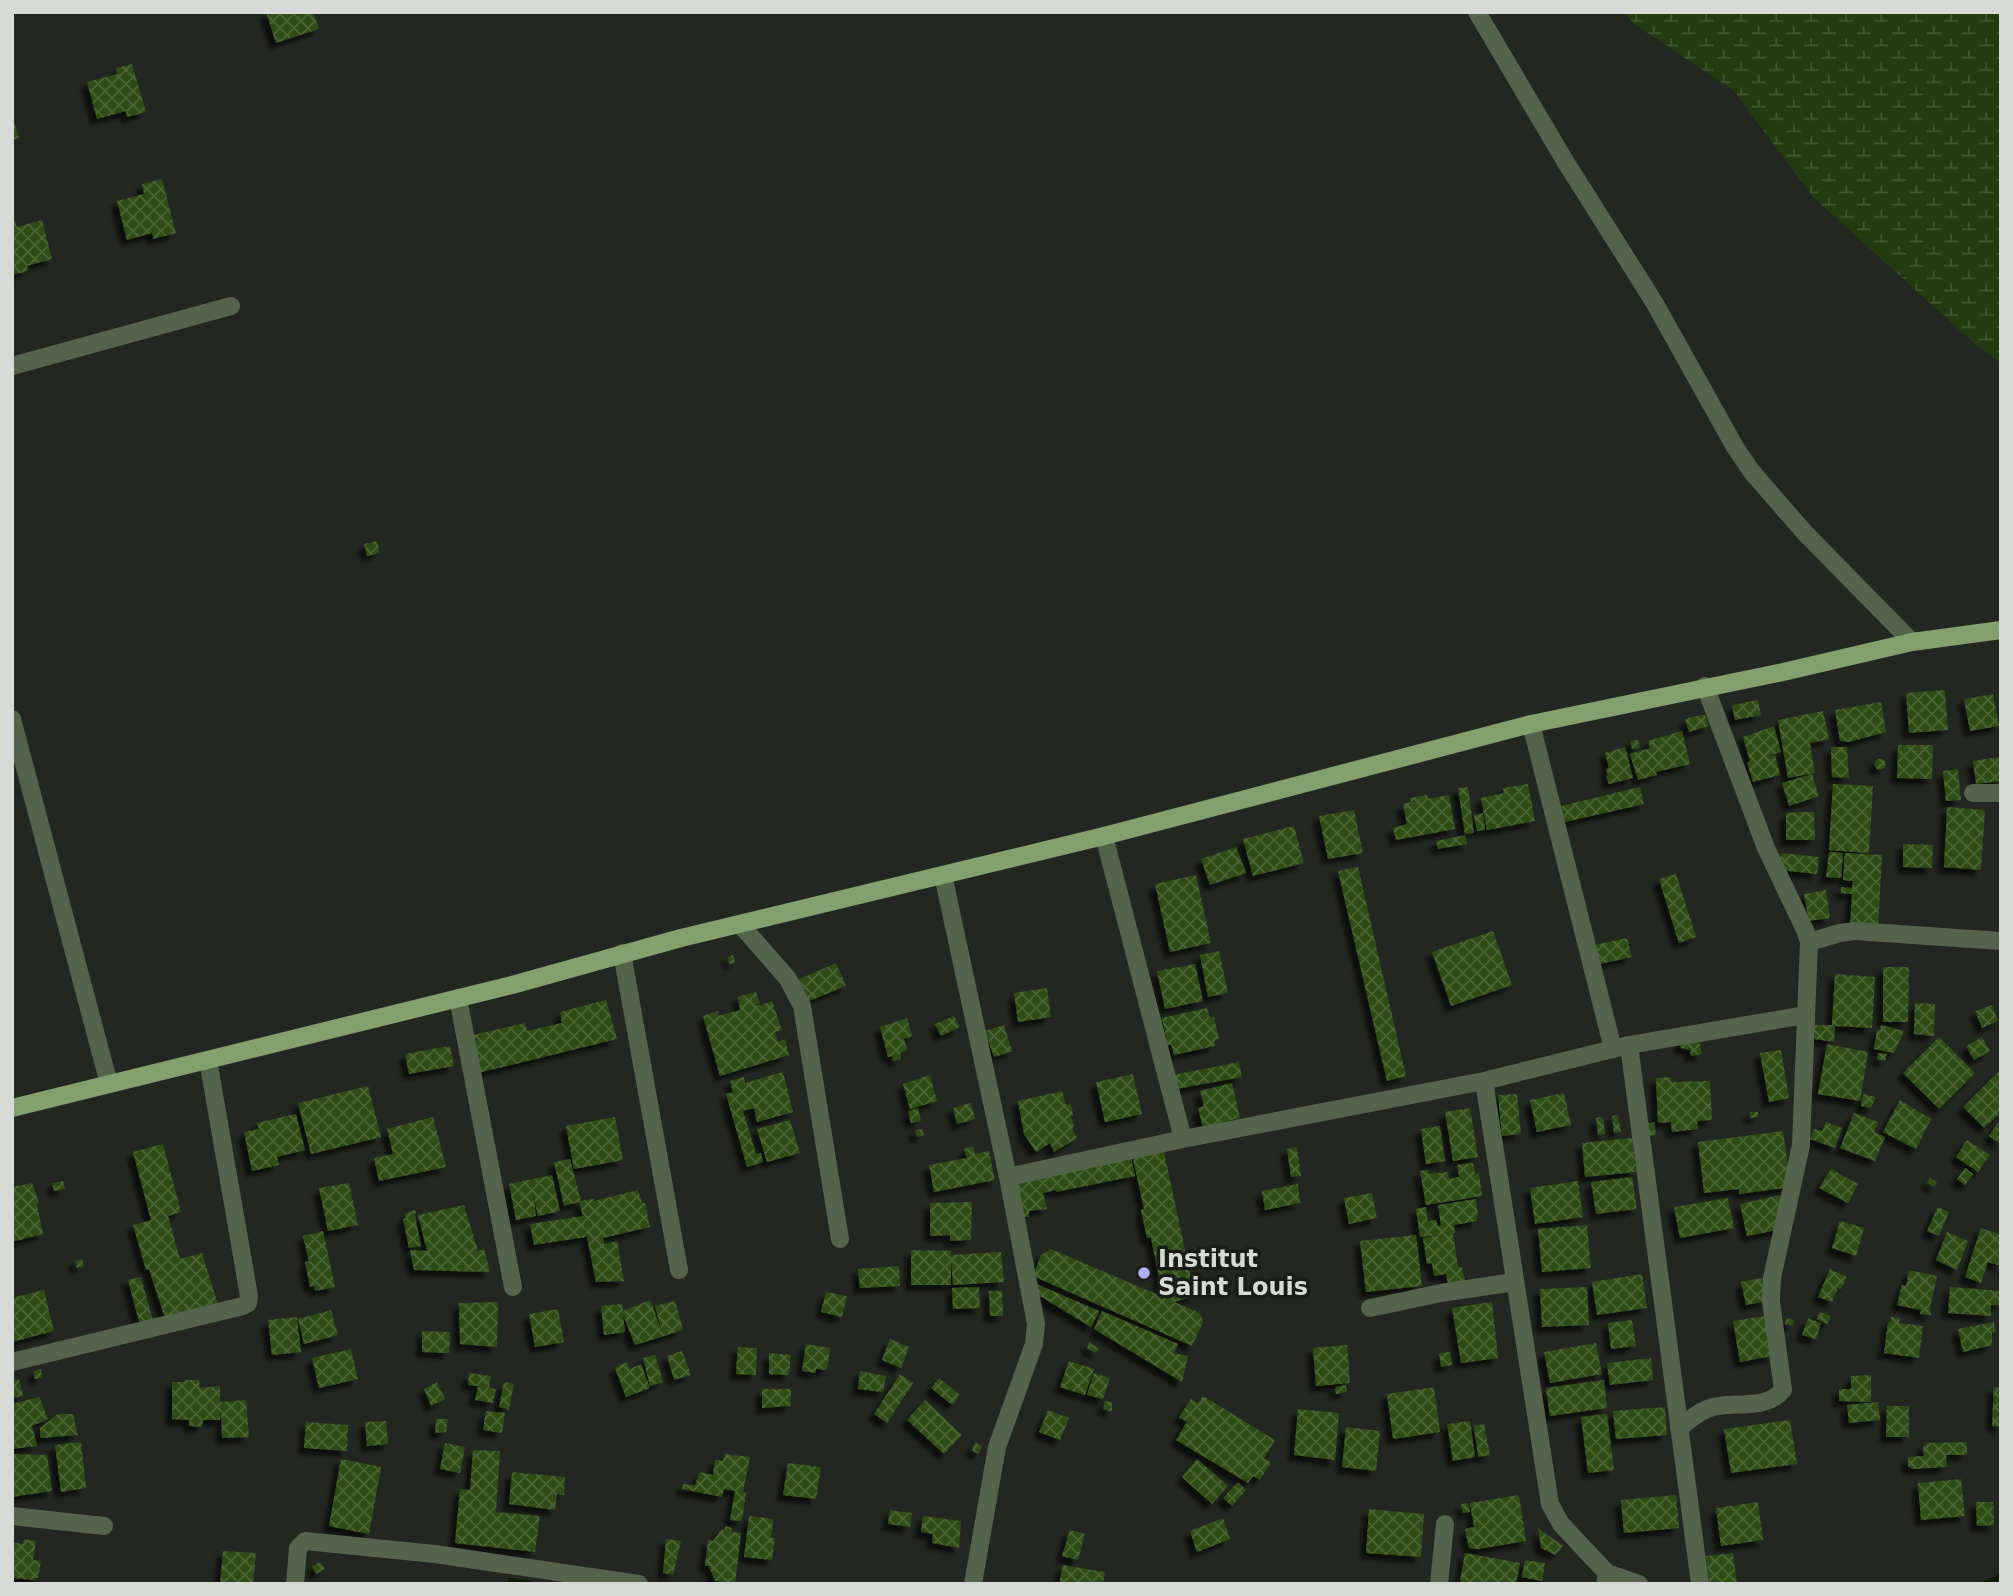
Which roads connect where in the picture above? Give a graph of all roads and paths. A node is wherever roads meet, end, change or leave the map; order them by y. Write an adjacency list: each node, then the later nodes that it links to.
1 (1477, 12): 5 (street)
2 (231, 306): 3 (street)
3 (12, 366)
4 (2001, 630): 5 (main road)
5 (1912, 642): 6 (main road)
6 (1705, 686): 8 (main road); 14 (street)
7 (12, 719): 22 (street)
8 (1531, 724): 11 (main road); 19 (street)
9 (1973, 793): 10 (street)
10 (2001, 793)
11 (1104, 836): 12 (main road); 24 (street)
12 (943, 875): 13 (main road); 25 (street)
13 (740, 925): 16 (main road); 26 (street)
14 (1809, 942): 15 (street); 18 (street)
15 (2001, 942)
16 (622, 953): 17 (main road); 27 (street)
17 (458, 998): 20 (main road); 29 (street)
18 (1805, 1015): 19 (street); 32 (street)
19 (1621, 1047): 21 (street); 32 (street)
20 (208, 1060): 22 (main road); 31 (street)
21 (1484, 1081): 24 (street); 28 (street)
22 (109, 1084): 23 (main road)
23 (12, 1108)
24 (1183, 1139): 25 (street)
25 (1008, 1177): 40 (street)
26 (840, 1239)
27 (679, 1270)
28 (1514, 1282): 30 (street); 36 (street)
29 (513, 1287)
30 (1370, 1308)
31 (12, 1362)
32 (1679, 1428): 43 (street)
33 (12, 1516): 35 (street)
34 (1445, 1524): 41 (street)
35 (104, 1526)
36 (1606, 1579): 42 (street)
37 (574, 1580): 38 (street); 39 (street)
38 (295, 1584)
39 (639, 1584)
40 (973, 1584)
41 (1439, 1584)
42 (1639, 1584)
43 (1700, 1584)

